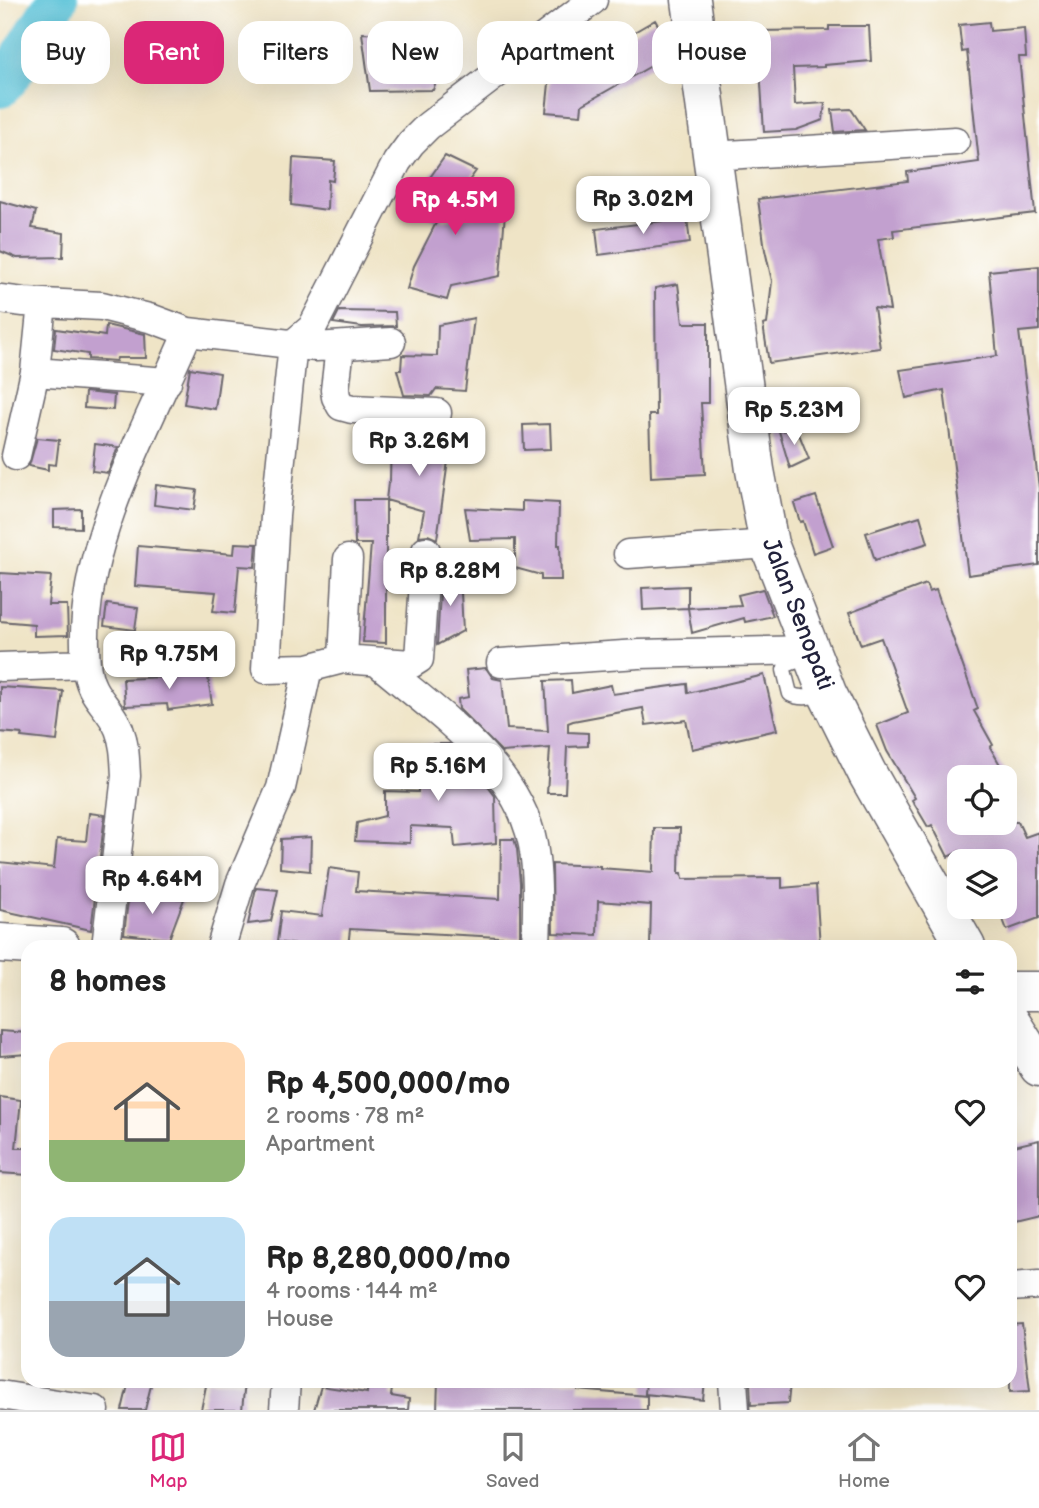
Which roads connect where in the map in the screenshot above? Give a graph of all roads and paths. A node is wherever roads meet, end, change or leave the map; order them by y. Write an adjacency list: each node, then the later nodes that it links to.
1 (593, 0): 9 (street)
2 (691, 0): 4 (main road, Jalan Senopati)
3 (955, 141): 4 (street)
4 (711, 156): 14 (main road, Jalan Senopati)
5 (0, 299): 6 (street)
6 (41, 303): 7 (street); 10 (street)
7 (188, 332): 9 (street); 11 (street)
8 (391, 342): 9 (street)
9 (320, 347): 12 (street); 24 (street)
10 (35, 372): 11 (street); 13 (street)
11 (167, 382): 22 (street)
12 (438, 412)
13 (16, 456)
14 (769, 544): 16 (street); 18 (main road, Jalan Senopati)
15 (426, 551): 20 (street)
16 (628, 554)
17 (348, 559): 19 (street)
18 (812, 653): 21 (street); 28 (main road, Jalan Senopati)
19 (344, 659): 20 (street); 24 (street)
20 (377, 662): 27 (street)
21 (501, 663)
22 (86, 664): 23 (street); 25 (street)
23 (0, 667)
24 (308, 668): 26 (street)
25 (107, 940)
26 (223, 940)
27 (536, 940)
28 (962, 940)
29 (0, 943): 30 (main road)
30 (21, 944)
31 (1017, 991): 32 (main road)
32 (1039, 991)
33 (1017, 1032): 34 (main road)
34 (1039, 1067)
35 (1039, 1286): 36 (street)
36 (1017, 1287)
37 (286, 1388): 42 (street)
38 (733, 1388): 43 (street)
39 (0, 1395): 40 (street)
40 (28, 1397): 41 (street)
41 (95, 1410)
42 (284, 1410)
43 (735, 1410)

